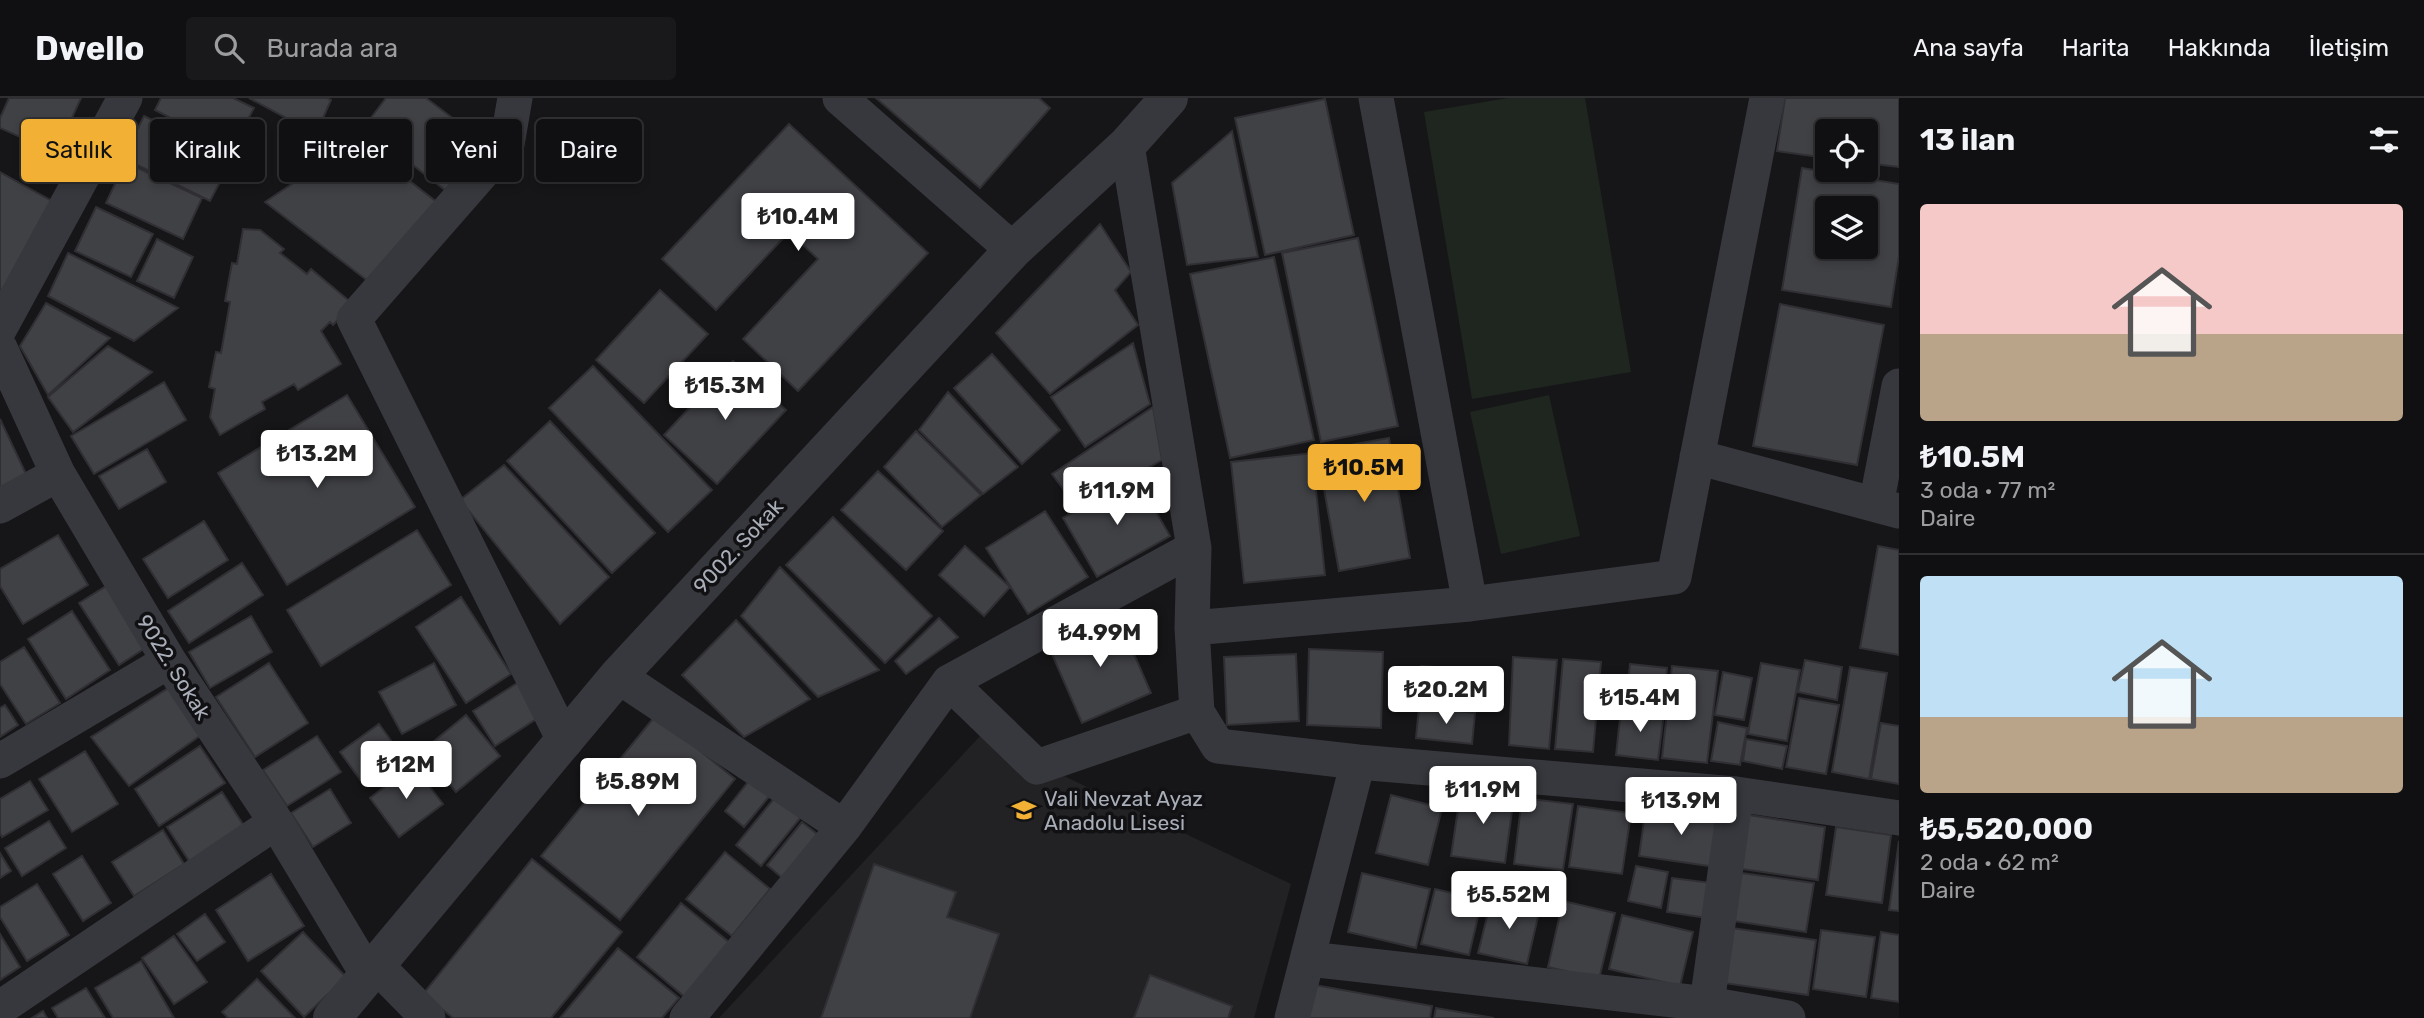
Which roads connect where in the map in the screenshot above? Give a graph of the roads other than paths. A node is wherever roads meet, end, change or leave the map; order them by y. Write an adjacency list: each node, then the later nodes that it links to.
1 (125, 98): 9 (street)
2 (515, 98): 23 (street)
3 (840, 98): 8 (street)
4 (1169, 98): 7 (street, 9002. Sokak)
5 (1376, 98): 17 (street)
6 (1767, 98): 12 (street)
7 (1127, 145): 8 (street, 9002. Sokak); 16 (street)
8 (1013, 250): 20 (street, 9002. Sokak)
9 (0, 328)
10 (0, 348): 13 (street, 9022. Sokak)
11 (1899, 386): 15 (street)
12 (1697, 457): 15 (street); 17 (street)
13 (58, 474): 14 (street); 19 (street, 9022. Sokak)
14 (0, 506)
15 (1888, 508)
16 (1194, 548): 18 (street); 21 (street)
17 (1470, 604): 18 (street)
18 (1192, 628): 22 (street)
19 (169, 662): 24 (street); 28 (street, 9022. Sokak)
20 (618, 676): 23 (street, 9002. Sokak); 29 (street)
21 (950, 682): 22 (street); 29 (street)
22 (1197, 712): 25 (street)
23 (565, 742): 31 (street, 9002. Sokak)
24 (0, 761)
25 (1358, 762): 26 (street); 30 (street)
26 (1736, 794): 27 (street); 33 (street)
27 (1899, 818)
28 (275, 822): 31 (street, 9022. Sokak); 32 (street)
29 (845, 827): 36 (street)
30 (1309, 959): 33 (street); 37 (street)
31 (372, 970): 34 (street, 9002. Sokak); 35 (street, 9022. Sokak)
32 (0, 1008)
33 (1706, 1011): 38 (street)
34 (332, 1018)
35 (428, 1018)
36 (687, 1018)
37 (1292, 1018)
38 (1788, 1018)

